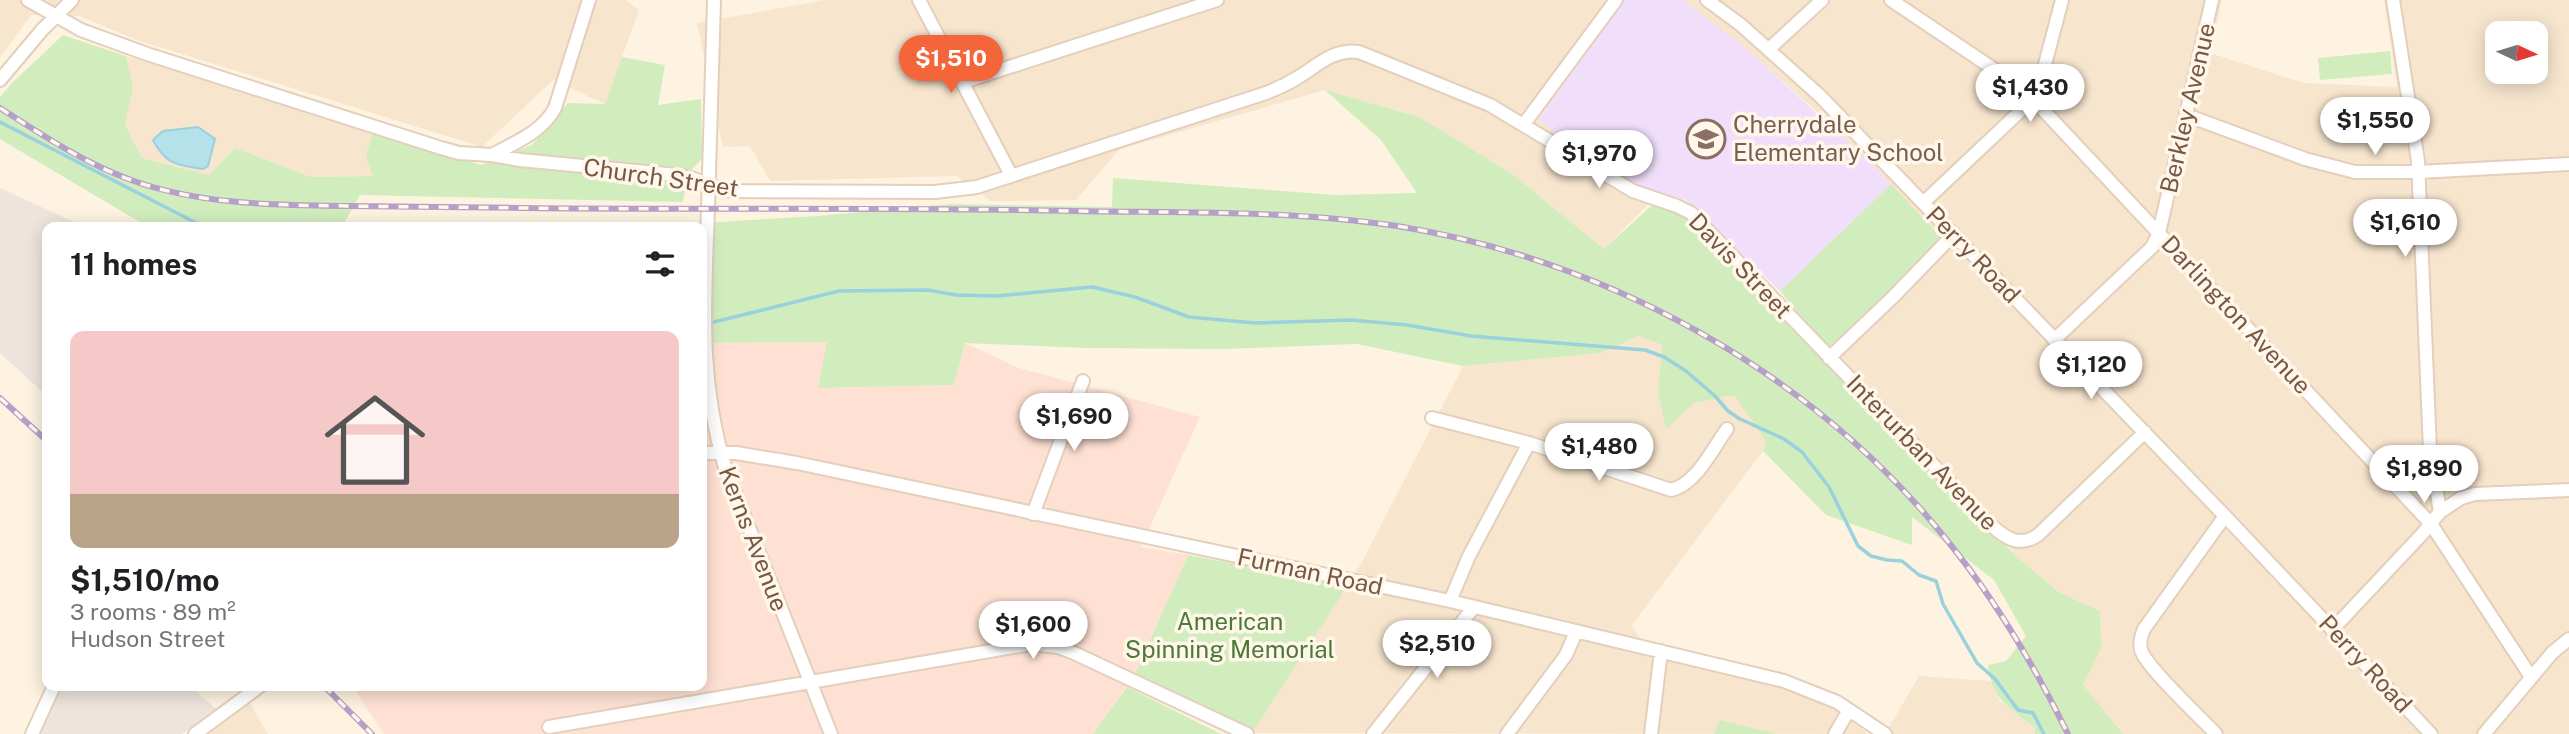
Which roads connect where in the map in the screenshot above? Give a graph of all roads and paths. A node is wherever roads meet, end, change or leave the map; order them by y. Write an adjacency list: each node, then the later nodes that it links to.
1 (29, 0): 14 (street, Church Street)
2 (72, 0): 14 (street)
3 (589, 0): 22 (street)
4 (714, 0): 26 (street, Kerns Avenue)
5 (919, 0): 18 (street)
6 (1217, 0): 18 (street)
7 (1616, 0): 21 (street)
8 (1707, 0): 15 (street, Perry Road)
9 (1822, 0): 15 (street)
10 (1891, 0): 19 (street, Darlington Avenue)
11 (2062, 0): 19 (street)
12 (2213, 0): 20 (street, Berkley Avenue)
13 (2393, 0): 24 (street)
14 (56, 16): 17 (street); 22 (street, Church Street)
15 (1769, 49): 27 (street, Perry Road)
16 (1338, 53): 21 (street, Davis Street); 25 (street, Church Street)
17 (0, 80)
18 (963, 82): 25 (street)
19 (2033, 99): 27 (street); 28 (street, Darlington Avenue)
20 (2186, 115): 24 (street); 28 (street, Berkley Avenue)
21 (1524, 124): 32 (street, Davis Street)
22 (492, 155): 26 (street, Church Street)
23 (2569, 164): 24 (street)
24 (2418, 172): 42 (street)
25 (1011, 176): 26 (street, Church Street)
26 (709, 185): 30 (street, Kerns Avenue)
27 (1923, 203): 29 (street, Perry Road)
28 (2159, 233): 31 (street, Berkley Avenue); 45 (street, Darlington Avenue)
29 (1954, 234): 31 (street, Perry Road); 32 (street)
30 (707, 240)
31 (2054, 340): 37 (street, Perry Road)
32 (1829, 358): 37 (street, Interurban Avenue)
33 (1083, 381): 43 (street)
34 (707, 384): 39 (street, Kerns Avenue)
35 (1432, 418): 38 (street)
36 (1727, 429): 38 (street)
37 (2144, 432): 44 (street, Perry Road)
38 (1529, 443): 46 (street)
39 (720, 452): 40 (street, Furman Road); 43 (street, Furman Road); 53 (street, Kerns Avenue)
40 (707, 453)
41 (2569, 490): 42 (street)
42 (2440, 512): 45 (street)
43 (1033, 514): 46 (street, Furman Road)
44 (2225, 516): 48 (street, Perry Road); 67 (street)
45 (2431, 524): 48 (street); 52 (street, Darlington Avenue)
46 (1450, 601): 47 (street, Furman Road)
47 (1474, 607): 49 (street, Furman Road); 62 (street)
48 (2332, 630): 68 (street, Perry Road)
49 (1576, 632): 51 (street, Furman Road); 63 (street)
50 (2569, 639): 52 (street)
51 (1661, 652): 56 (street, Furman Road); 64 (street)
52 (2530, 677): 69 (street)
53 (808, 681): 57 (street); 60 (street, Kerns Avenue); 61 (street)
54 (52, 691): 58 (street)
55 (253, 691): 59 (street)
56 (1849, 710): 65 (street); 66 (street, Furman Road)
57 (549, 727)
58 (32, 734)
59 (195, 734)
60 (831, 734)
61 (1246, 734)
62 (1373, 734)
63 (1507, 734)
64 (1651, 734)
65 (1835, 734)
66 (1885, 734)
67 (2216, 734)
68 (2431, 734)
69 (2484, 734)

